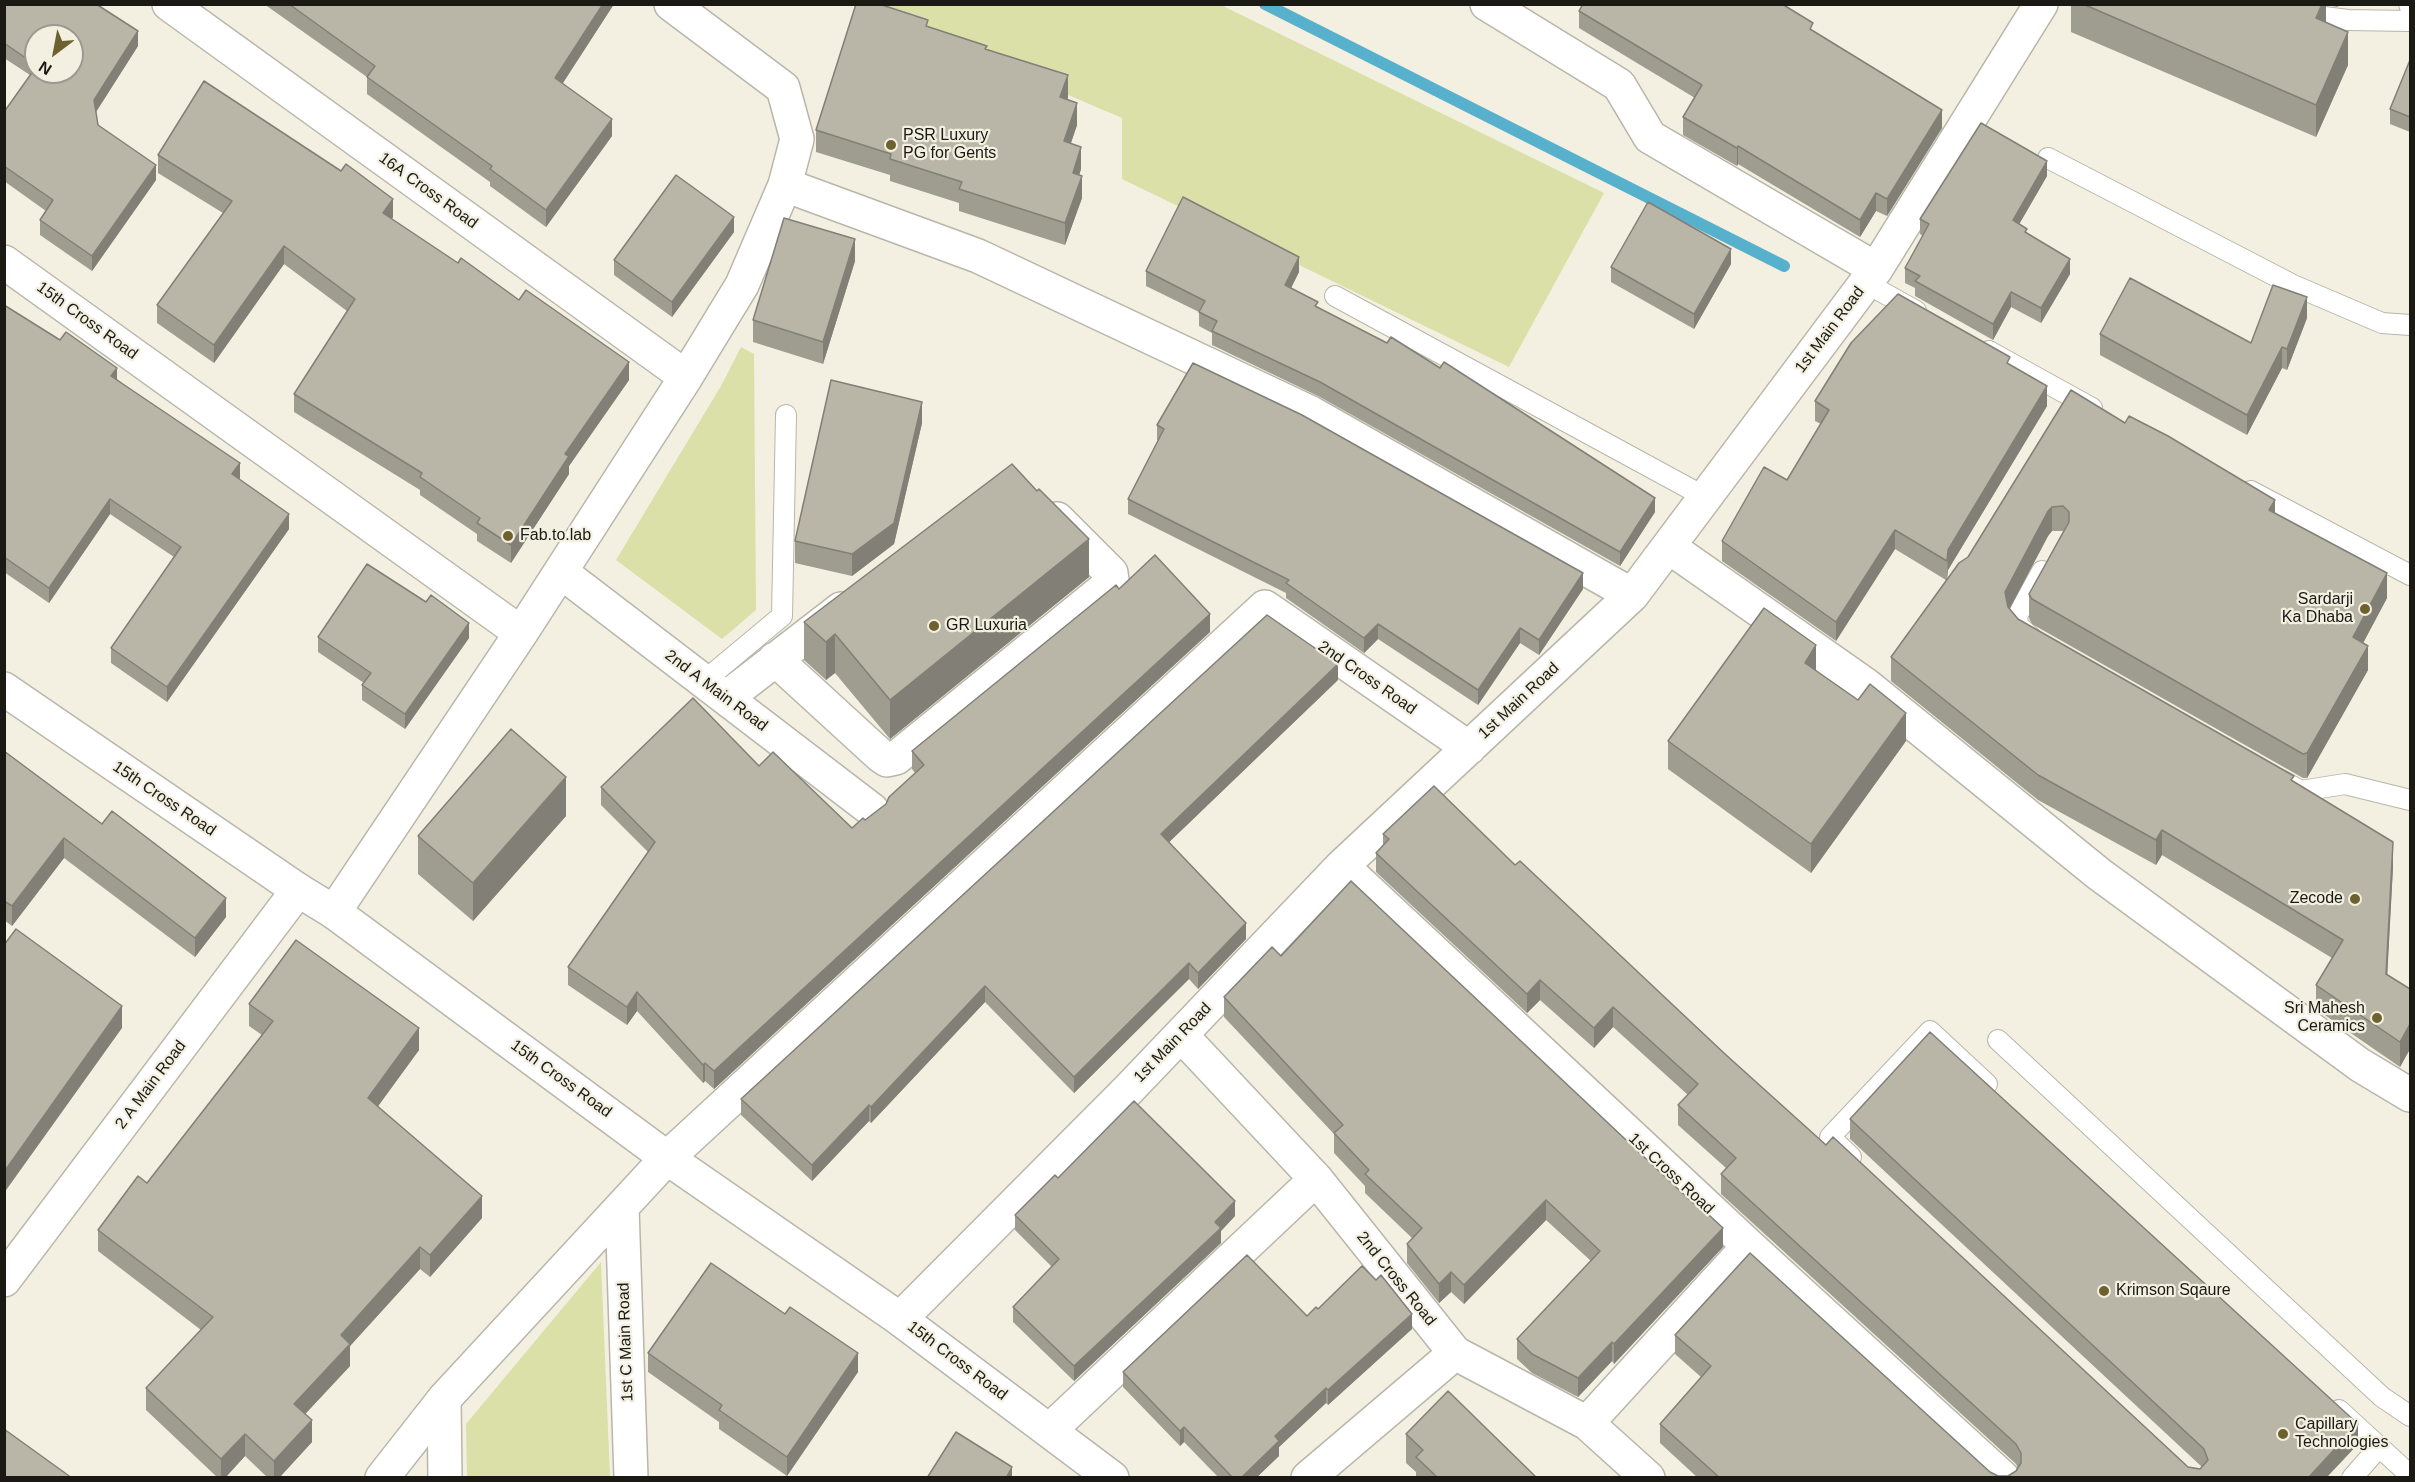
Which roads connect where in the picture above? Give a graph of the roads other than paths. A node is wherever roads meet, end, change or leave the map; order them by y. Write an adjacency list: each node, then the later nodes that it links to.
1 (170, 4): 15 (street, 16A Cross Road)
2 (671, 4): 8 (street)
3 (1487, 4): 10 (street)
4 (2041, 4): 10 (street, 1st Main Road)
5 (2261, 4): 6 (lane)
6 (2410, 21)
7 (2048, 158): 13 (lane)
8 (784, 185): 15 (street); 28 (street)
9 (4, 262): 29 (street, 15th Cross Road)
10 (1871, 276): 12 (lane); 22 (street, 1st Main Road)
11 (1335, 296): 22 (lane)
12 (1937, 323)
13 (2410, 325)
14 (1968, 339): 16 (lane)
15 (686, 377): 25 (street)
16 (2068, 395): 18 (lane); 19 (lane)
17 (786, 415): 33 (lane)
18 (2056, 416)
19 (2110, 417)
20 (2234, 482): 26 (lane)
21 (1035, 497): 31 (street)
22 (1705, 497): 23 (street, 1st Main Road)
23 (1669, 547): 28 (street, 1st Main Road); 43 (street)
24 (2053, 551): 30 (lane)
25 (561, 572): 29 (street); 33 (street, 2nd A Main Road)
26 (2410, 575)
27 (860, 594): 31 (street)
28 (1632, 595): 34 (street, 1st Main Road)
29 (521, 633): 40 (street)
30 (2045, 645)
31 (775, 659): 33 (street)
32 (4, 689): 39 (street, 15th Cross Road)
33 (715, 689): 37 (street, 2nd A Main Road)
34 (1469, 748): 38 (street, 1st Main Road); 45 (street, 2nd Cross Road)
35 (2270, 773): 36 (lane)
36 (2410, 800)
37 (872, 810)
38 (1342, 866): 41 (street, 1st Main Road); 49 (street, 1st Cross Road)
39 (298, 890): 40 (street, 15th Cross Road); 50 (street, 2 A Main Road)
40 (334, 912): 45 (street, 15th Cross Road)
41 (1181, 1035): 47 (street, 2nd Cross Road); 51 (street, 1st Main Road)
42 (1998, 1040): 55 (lane)
43 (2410, 1095)
44 (2000, 1096): 46 (lane)
45 (668, 1158): 48 (street); 51 (street, 15th Cross Road)
46 (1865, 1170)
47 (1316, 1179): 52 (street, 2nd Cross Road); 57 (street)
48 (622, 1207): 54 (street); 62 (street, 1st C Main Road)
49 (1749, 1246): 56 (street); 66 (street, 1st Cross Road)
50 (4, 1280)
51 (900, 1319): 57 (street, 15th Cross Road)
52 (1455, 1353): 56 (street, 2nd Cross Road); 64 (street)
53 (2326, 1398): 58 (lane)
54 (444, 1399): 60 (street); 61 (street)
55 (2410, 1416)
56 (1587, 1424): 65 (street, 2nd Cross Road)
57 (1050, 1430): 63 (street, 15th Cross Road)
58 (2379, 1447): 59 (lane); 67 (lane)
59 (2410, 1474)
60 (382, 1478)
61 (445, 1478)
62 (630, 1478)
63 (1112, 1478)
64 (1308, 1478)
65 (1648, 1478)
66 (2003, 1478)
67 (2352, 1478)

